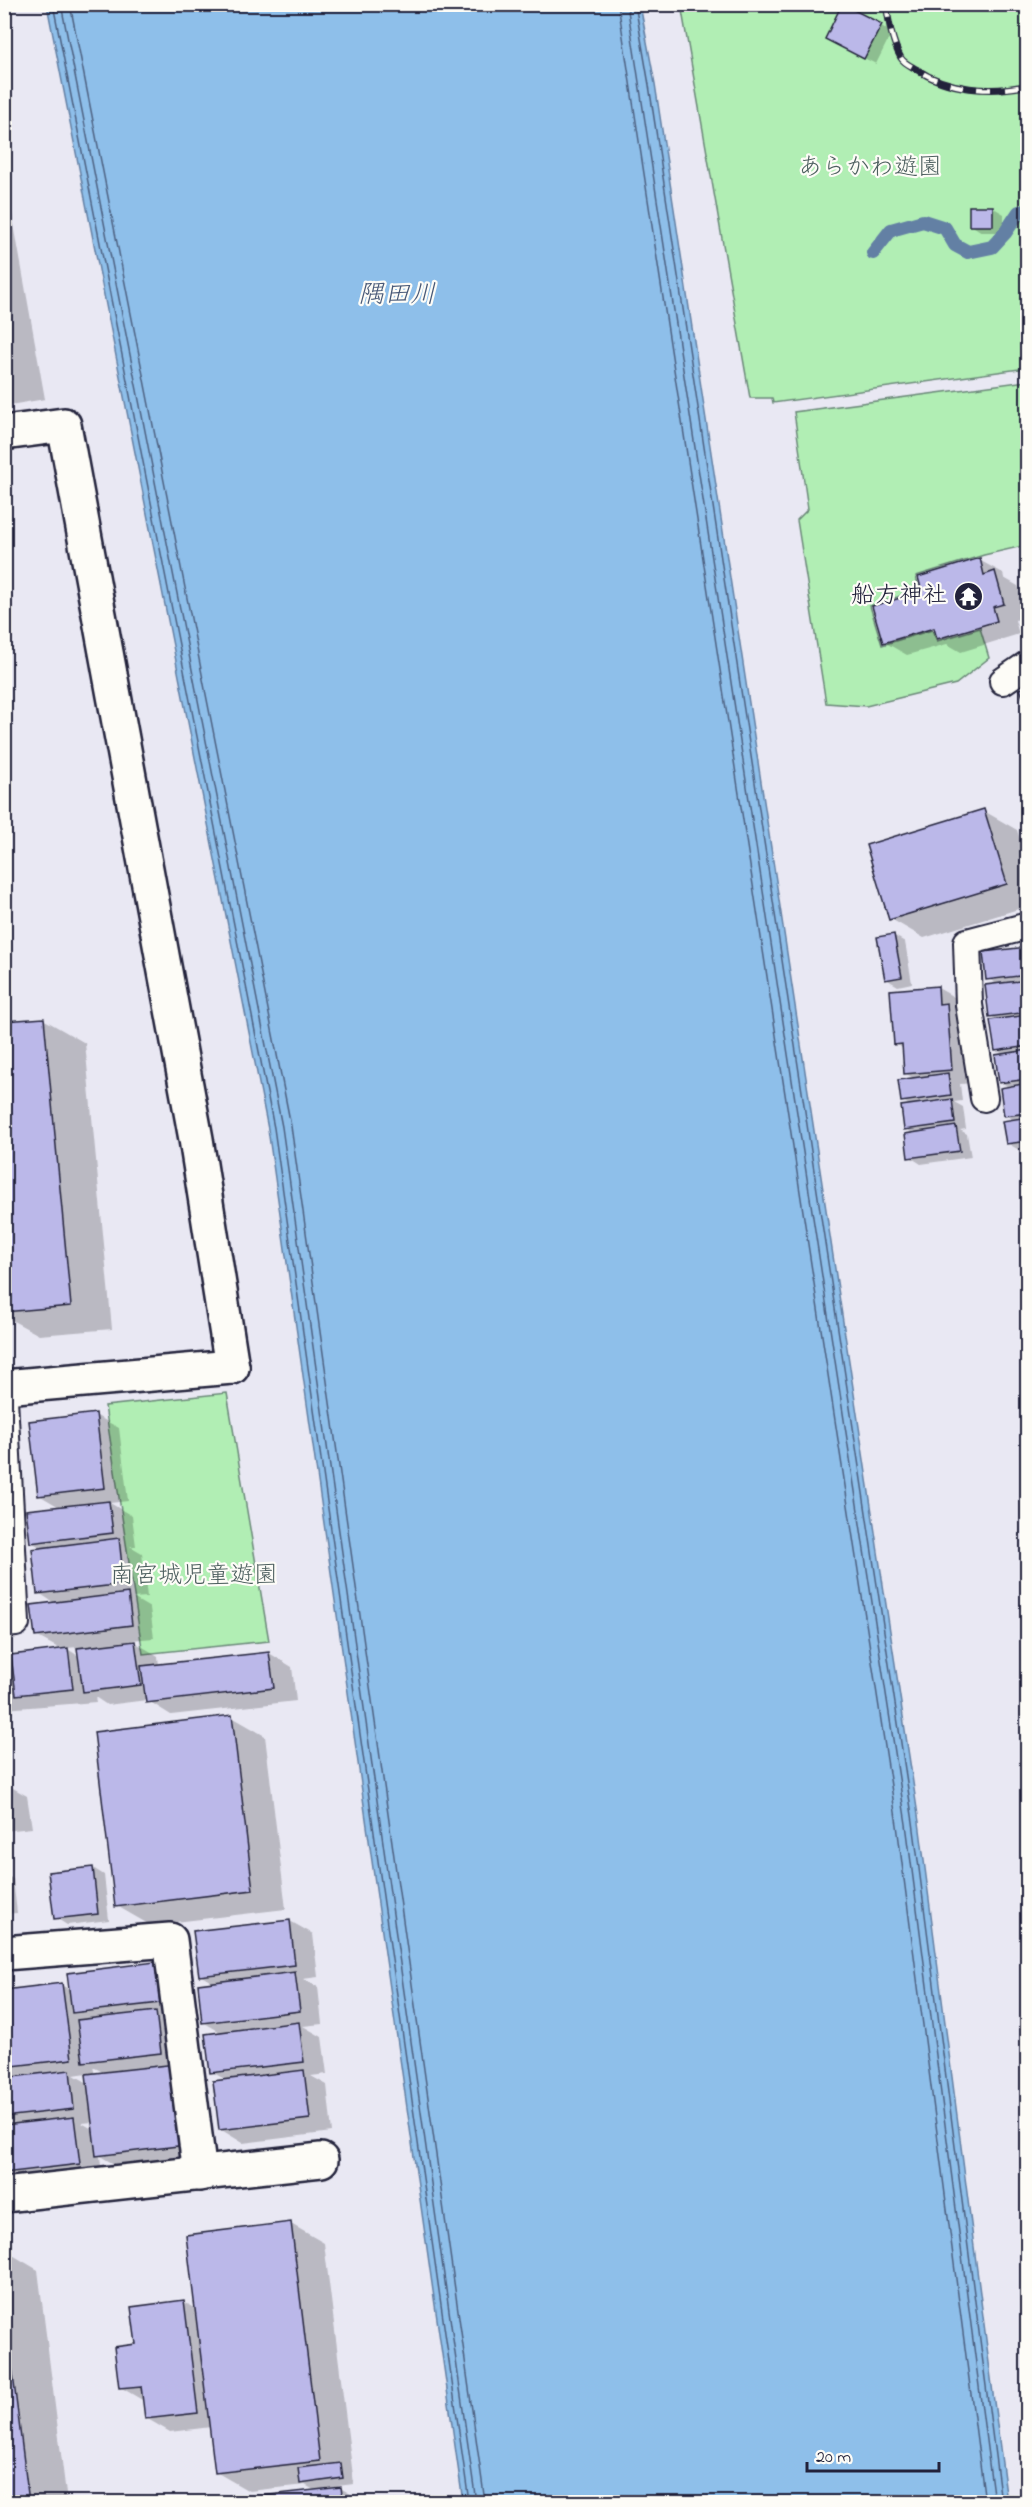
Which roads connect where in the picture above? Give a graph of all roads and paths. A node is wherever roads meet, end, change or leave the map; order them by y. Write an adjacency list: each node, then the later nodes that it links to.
1 (4, 433): 6 (street)
2 (1028, 664): 3 (lane)
3 (1003, 681)
4 (1028, 926): 5 (lane)
5 (984, 1098)
6 (4, 1387)
7 (4, 1399): 8 (lane)
8 (4, 1624)
9 (4, 1953): 11 (street)
10 (321, 2160): 11 (street)
11 (200, 2174): 12 (street)
12 (4, 2195)

